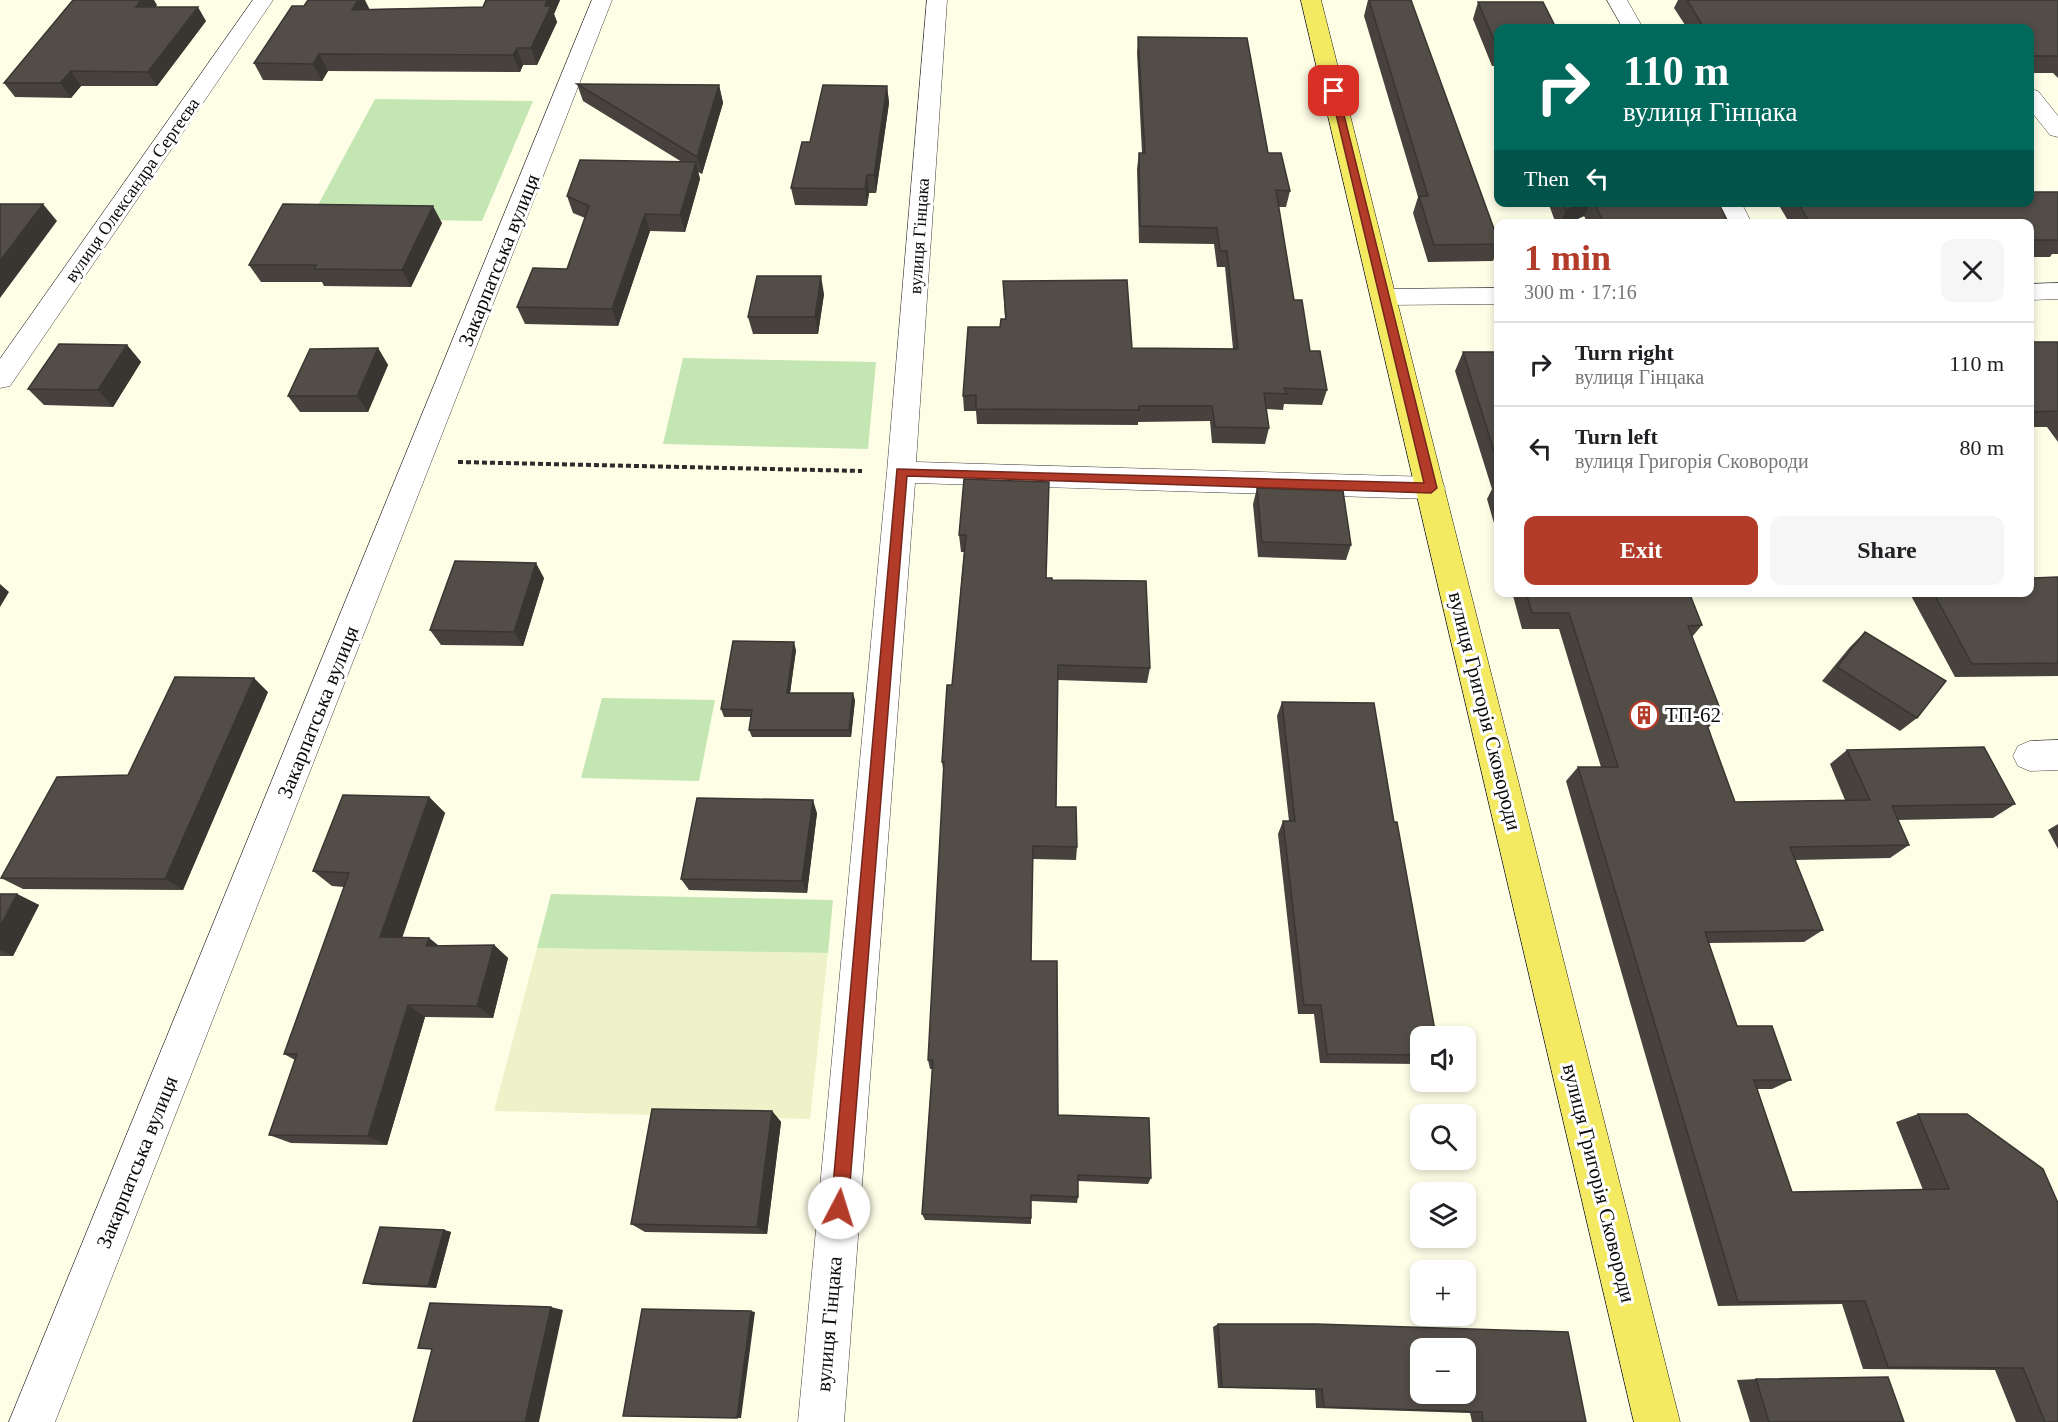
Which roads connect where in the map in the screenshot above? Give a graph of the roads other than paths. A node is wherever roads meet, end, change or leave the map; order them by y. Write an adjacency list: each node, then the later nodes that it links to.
1 (263, 0): 13 (street, вулиця Олександра Сергеєва)
2 (602, 0): 16 (street, Закарпатська вулиця)
3 (937, 0): 14 (street, вулиця Гінцака)
4 (1311, 0): 12 (main road, вулиця Григорія Сковороди)
5 (1617, 0): 6 (street)
6 (1631, 24)
7 (2034, 101): 8 (street)
8 (2058, 130)
9 (2034, 291): 10 (street)
10 (2058, 291)
11 (1494, 296): 12 (street)
12 (1385, 297): 15 (main road, вулиця Григорія Сковороди)
13 (0, 379)
14 (901, 472): 15 (street); 17 (street, вулиця Гінцака)
15 (1431, 488): 18 (main road, вулиця Григорія Сковороди)
16 (32, 1422)
17 (821, 1422)
18 (1657, 1422)

